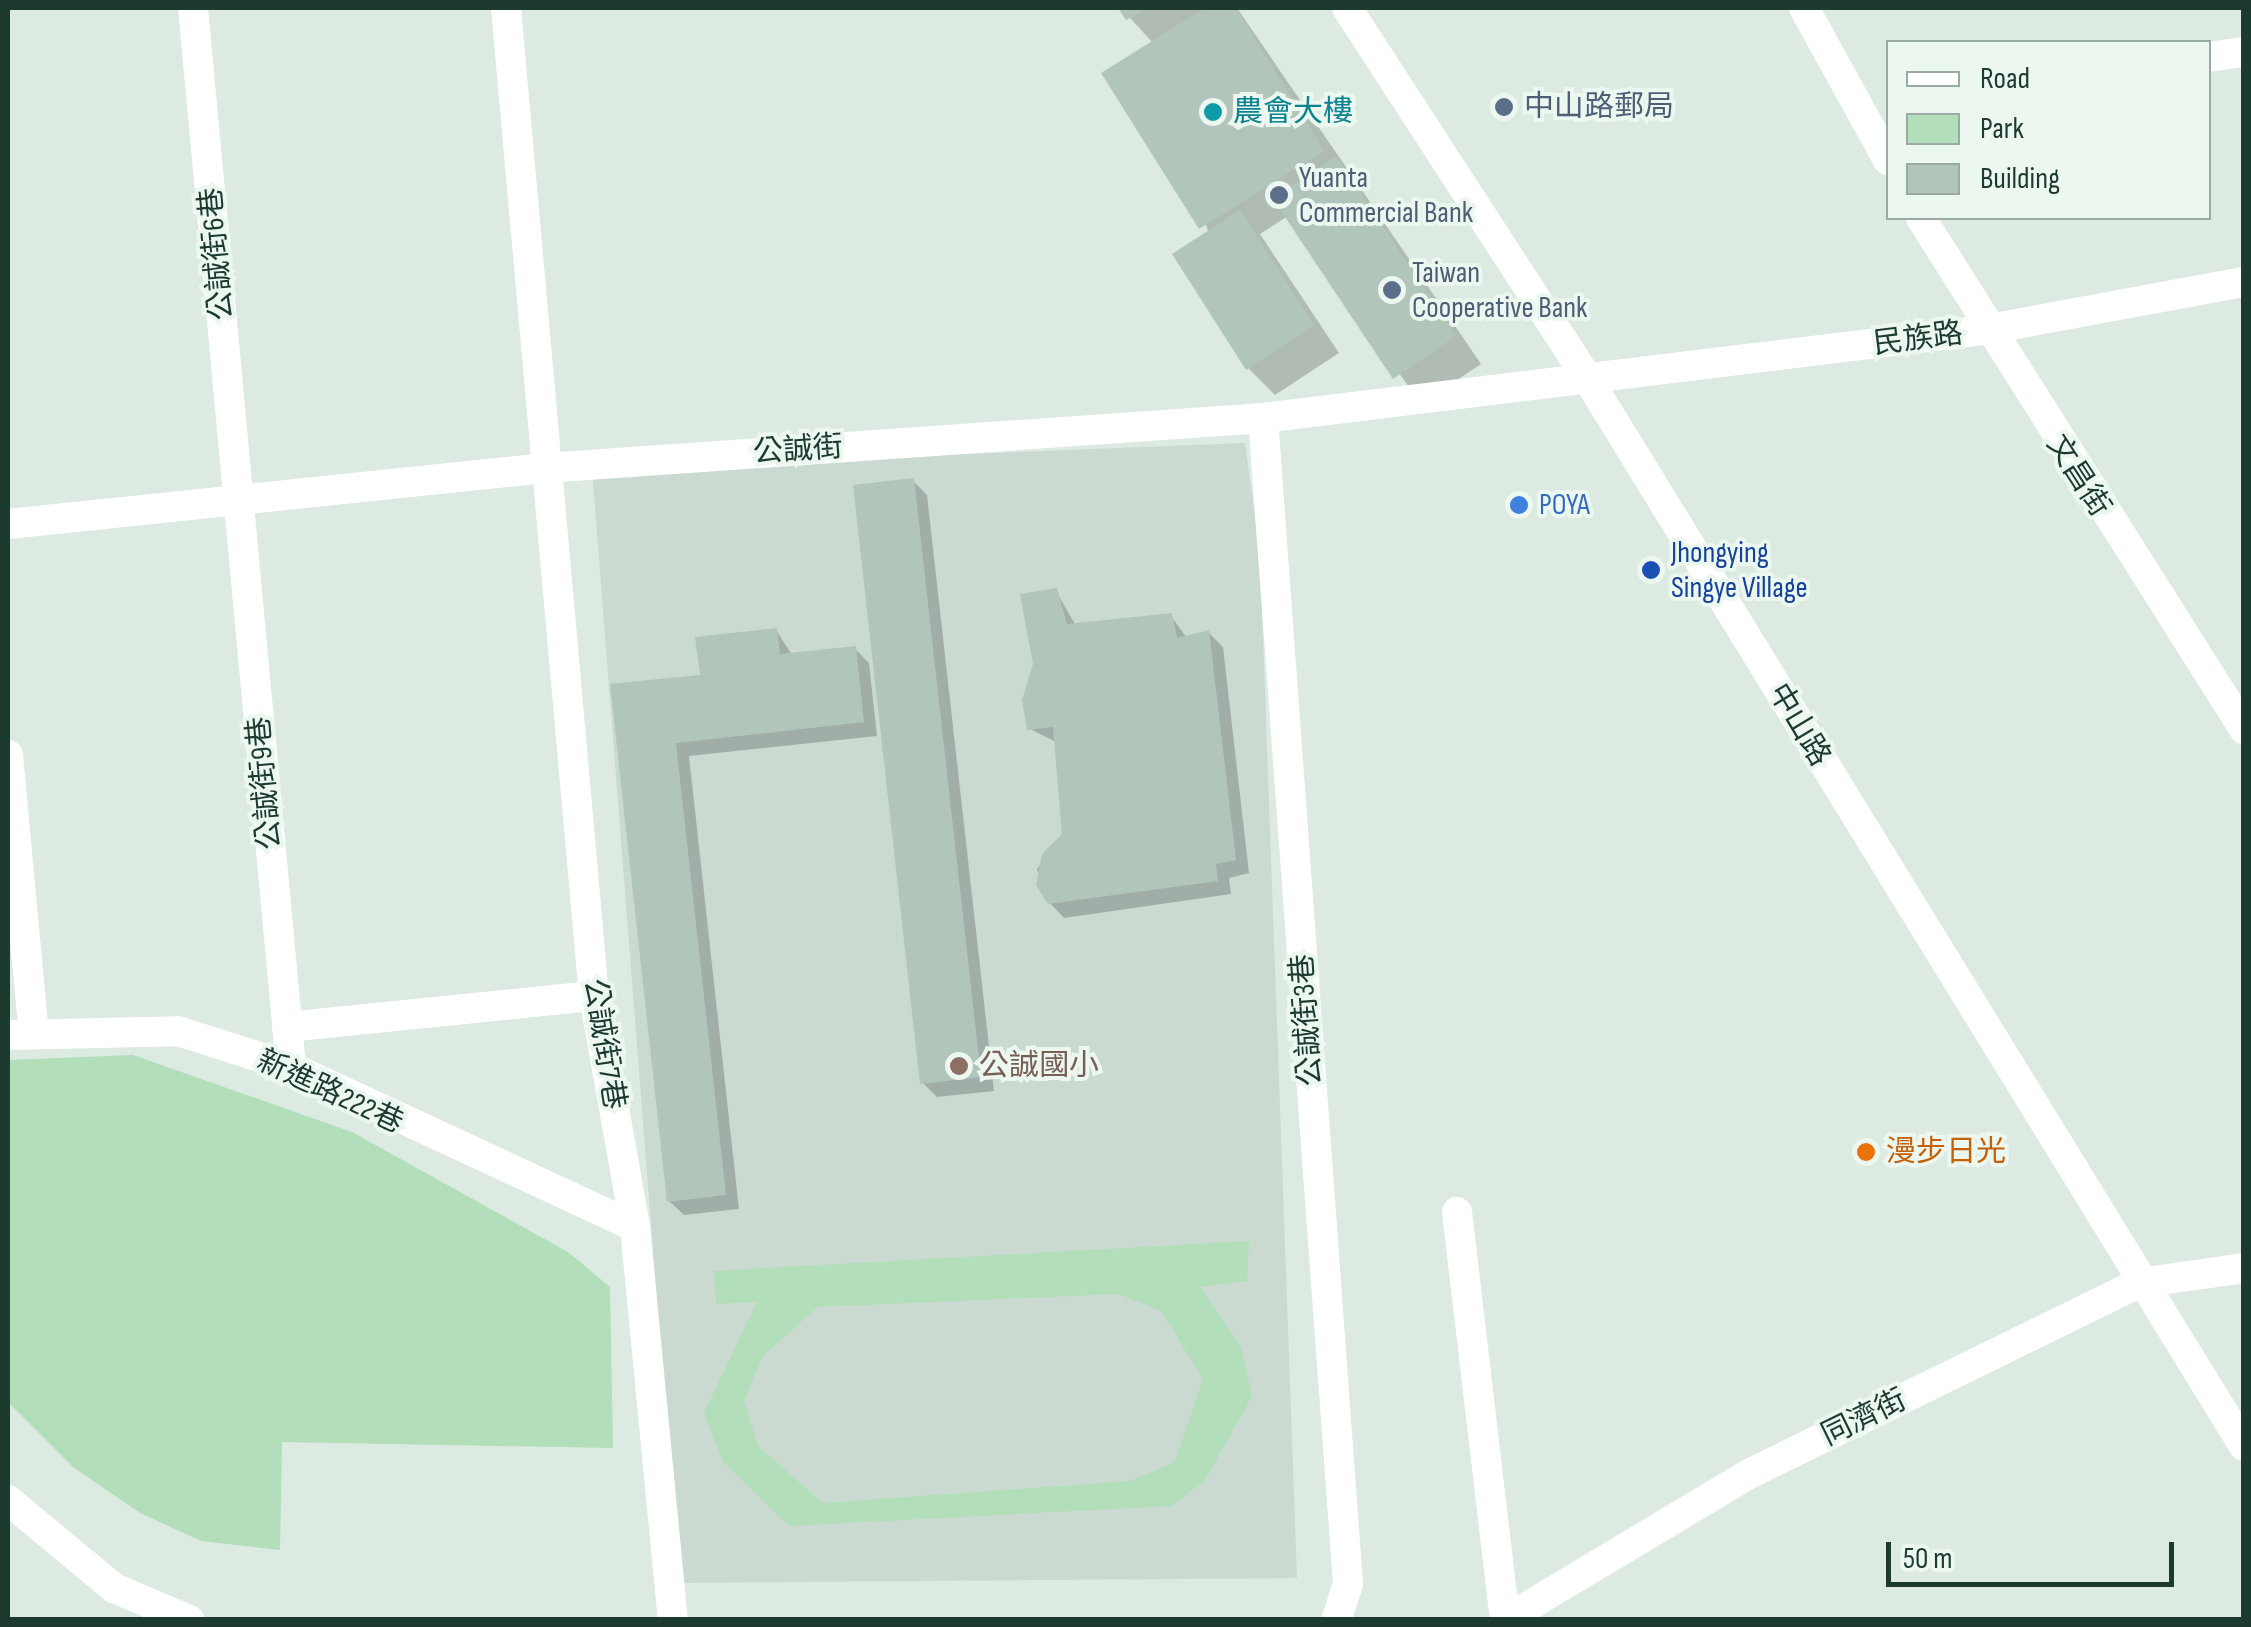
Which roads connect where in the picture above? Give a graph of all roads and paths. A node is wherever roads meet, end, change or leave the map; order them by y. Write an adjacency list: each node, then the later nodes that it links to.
1 (193, 8): 15 (street, 公誠街6巷)
2 (506, 8): 14 (street, 公誠街7巷)
3 (1347, 8): 12 (street, 中山路)
4 (1804, 8): 7 (street)
5 (2244, 52): 6 (street)
6 (2211, 58)
7 (1876, 113): 8 (street)
8 (1886, 152)
9 (1922, 220): 11 (street, 文昌街)
10 (2244, 282): 11 (street, 民族路)
11 (1984, 330): 12 (street, 民族路); 17 (street, 文昌街)
12 (1589, 381): 13 (street, 公誠街); 27 (street, 中山路)
13 (1263, 418): 14 (street, 公誠街); 33 (street, 公誠街3巷)
14 (546, 468): 15 (street, 公誠街); 19 (street, 公誠街7巷)
15 (239, 500): 16 (street, 公誠街); 21 (street, 公誠街9巷)
16 (8, 524)
17 (2244, 730)
18 (8, 755): 22 (street)
19 (594, 996): 21 (street); 25 (street, 公誠街7巷)
20 (8, 997): 22 (street)
21 (287, 1027): 23 (street, 公誠街9巷)
22 (21, 1035): 23 (street, 新進路222巷)
23 (291, 1067): 25 (street, 新進路222巷)
24 (1456, 1212): 34 (street)
25 (636, 1226): 32 (street, 公誠街7巷)
26 (2244, 1268): 27 (street, 同濟街)
27 (2139, 1283): 28 (street, 中山路); 34 (street, 同濟街)
28 (2244, 1446)
29 (8, 1500): 30 (street)
30 (148, 1614): 31 (street)
31 (189, 1620)
32 (673, 1620)
33 (1336, 1620)
34 (1505, 1620)

